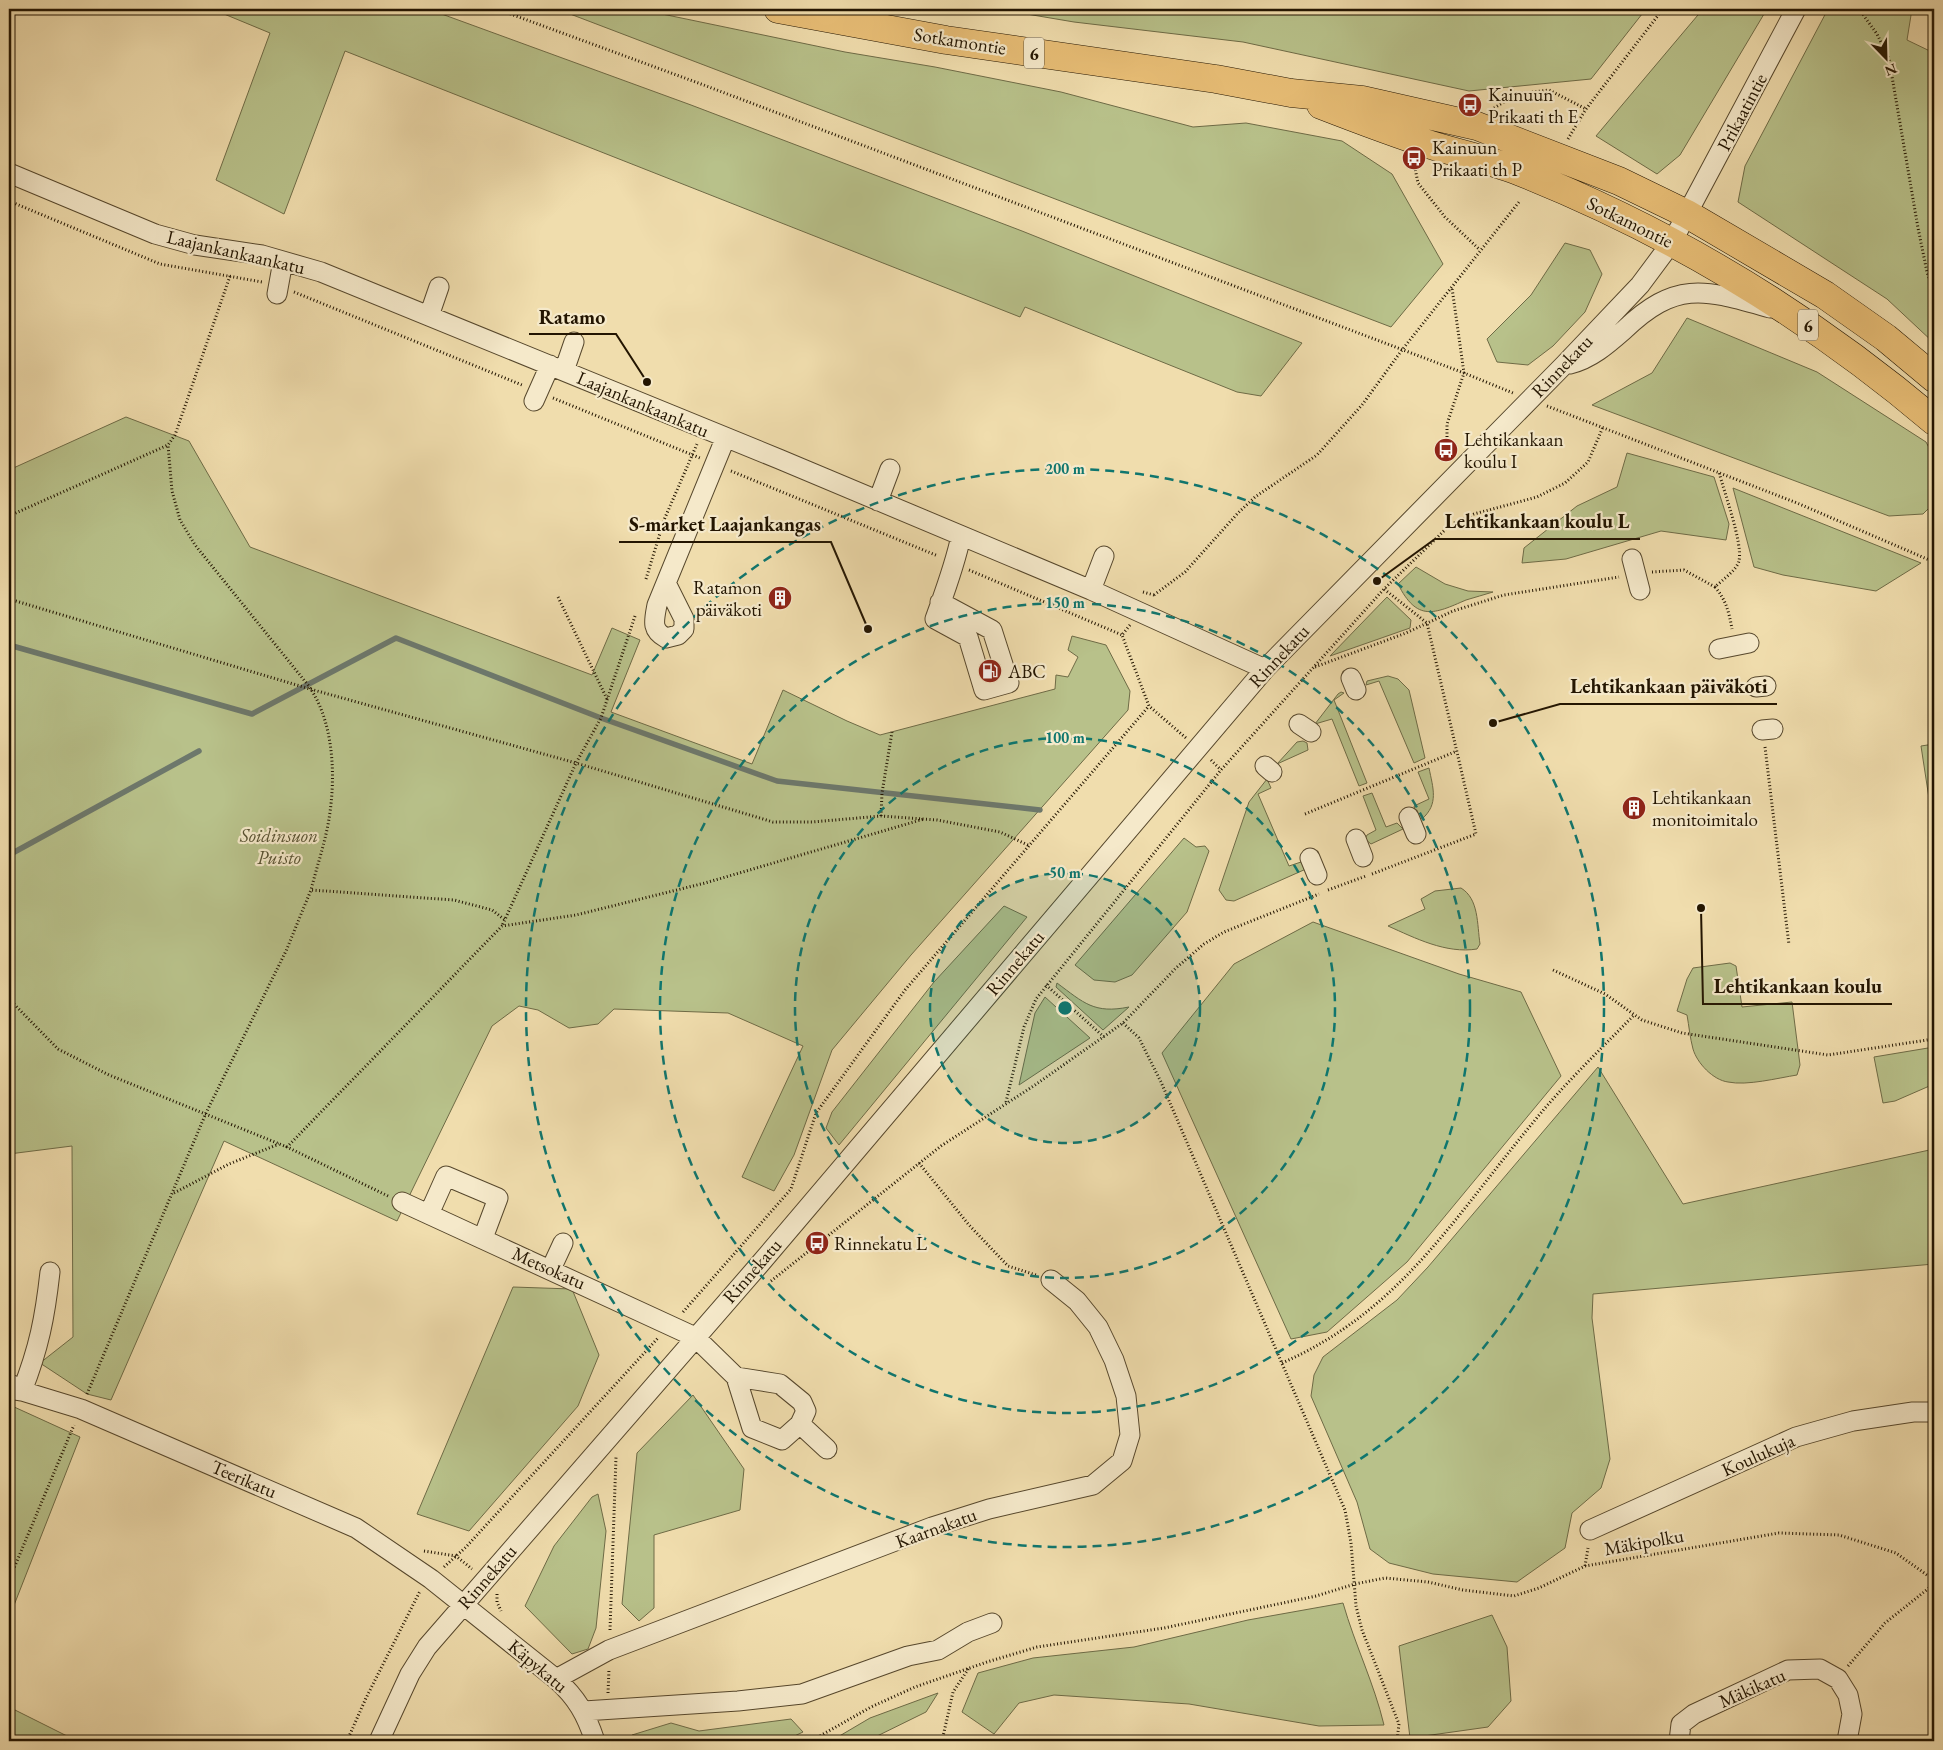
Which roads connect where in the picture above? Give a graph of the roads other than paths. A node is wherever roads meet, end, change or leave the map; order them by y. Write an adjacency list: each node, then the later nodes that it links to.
1 (778, 9): 3 (highway, Sotkamontie / 6)
2 (1796, 9): 5 (street, Prikaatintie)
3 (1291, 93): 5 (highway, Sotkamontie / 6); 6 (highway, Sotkamontie / 6)
4 (9, 173): 7 (street, Laajankankaankatu)
5 (1687, 214): 6 (street, Rinnekatu); 15 (highway, Sotkamontie / 6)
6 (1672, 242): 10 (highway, Sotkamontie / 6); 13 (street, Rinnekatu)
7 (283, 261): 9 (street); 11 (street, Laajankankaankatu)
8 (440, 287): 11 (street)
9 (278, 290)
10 (1792, 314): 13 (street); 17 (highway, Sotkamontie / 6)
11 (428, 316): 14 (street, Laajankankaankatu)
12 (574, 342): 14 (street)
13 (1564, 366): 26 (street, Rinnekatu)
14 (557, 368): 16 (street); 18 (street, Laajankankaankatu)
15 (1934, 378)
16 (536, 397)
17 (1934, 421)
18 (725, 439): 20 (street, Laajankankaankatu); 23 (street)
19 (890, 469): 20 (street)
20 (878, 501): 21 (street, Laajankankaankatu)
21 (961, 536): 24 (street, Laajankankaankatu); 25 (street)
22 (1104, 556): 24 (street)
23 (666, 583)
24 (1091, 590): 26 (street, Laajankankaankatu)
25 (940, 602): 25 (street)
26 (1265, 669): 36 (street, Rinnekatu)
27 (1356, 839): 28 (street)
28 (1363, 857)
29 (402, 1202): 30 (street, Metsokatu)
30 (429, 1214): 31 (street, Metsokatu); 31 (street)
31 (483, 1238): 33 (street, Metsokatu)
32 (563, 1243): 33 (street)
33 (551, 1269): 36 (street, Metsokatu)
34 (50, 1272): 38 (street)
35 (1051, 1280): 45 (street, Kaarnakatu)
36 (695, 1337): 37 (street, Metsokatu); 43 (street, Rinnekatu)
37 (736, 1377): 40 (street); 40 (street)
38 (13, 1388): 43 (street, Teerikatu)
39 (1934, 1412): 42 (street, Koulukuja)
40 (800, 1424): 41 (street)
41 (827, 1449)
42 (1590, 1530)
43 (463, 1604): 45 (street, Käpykatu); 47 (street, Rinnekatu)
44 (992, 1623): 46 (street)
45 (556, 1679): 46 (street, Käpykatu)
46 (584, 1711): 48 (street, Käpykatu)
47 (379, 1741)
48 (595, 1741)
49 (1680, 1741): 50 (street, Mäkikatu)
50 (1847, 1741)

